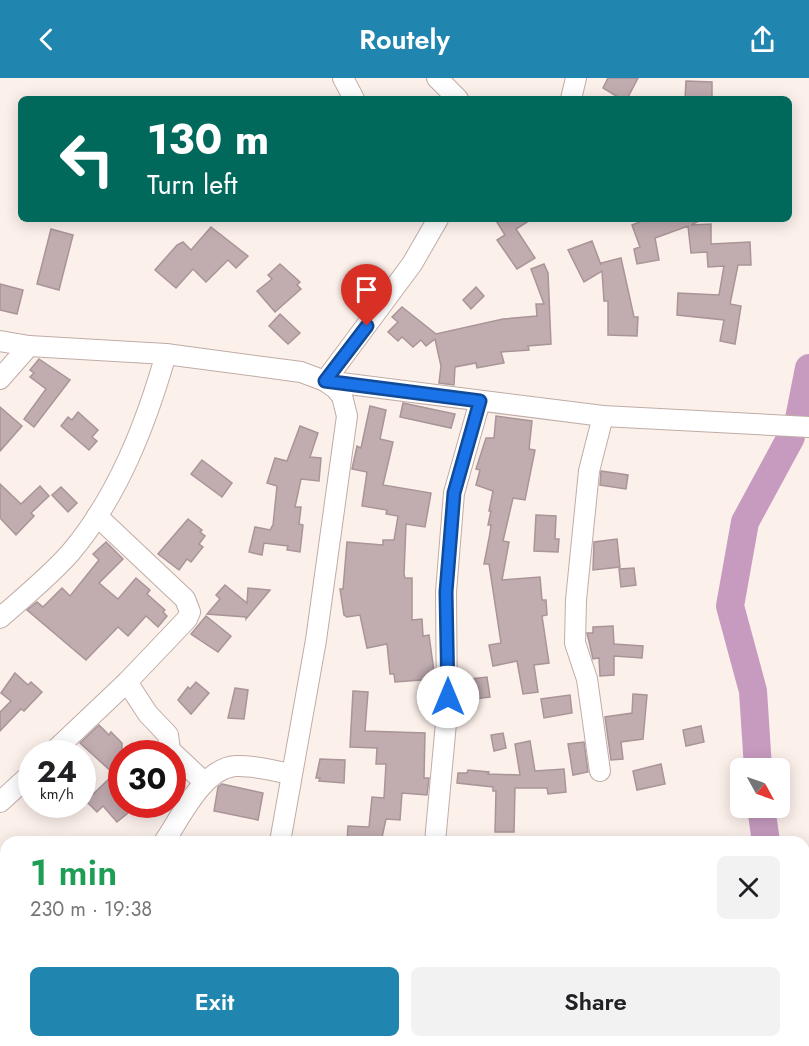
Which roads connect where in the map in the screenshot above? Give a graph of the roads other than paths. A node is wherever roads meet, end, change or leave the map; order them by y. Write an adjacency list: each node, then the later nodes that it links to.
1 (343, 78): 4 (street)
2 (437, 78): 5 (street)
3 (576, 78): 6 (street)
4 (352, 96)
5 (455, 96)
6 (572, 96)
7 (436, 222): 12 (street)
8 (0, 341): 9 (street)
9 (29, 346): 10 (street); 11 (street)
10 (166, 354): 12 (street); 16 (street)
11 (0, 379)
12 (325, 381): 13 (street); 21 (street)
13 (480, 401): 14 (street); 27 (street)
14 (603, 416): 15 (street); 20 (street)
15 (809, 427)
16 (97, 516): 17 (street); 18 (street)
17 (0, 618)
18 (128, 682): 19 (street); 22 (street)
19 (66, 740)
20 (600, 771)
21 (291, 774): 22 (street); 26 (street)
22 (204, 782): 25 (street)
23 (18, 786): 24 (street)
24 (0, 802)
25 (168, 836)
26 (281, 836)
27 (436, 836)

